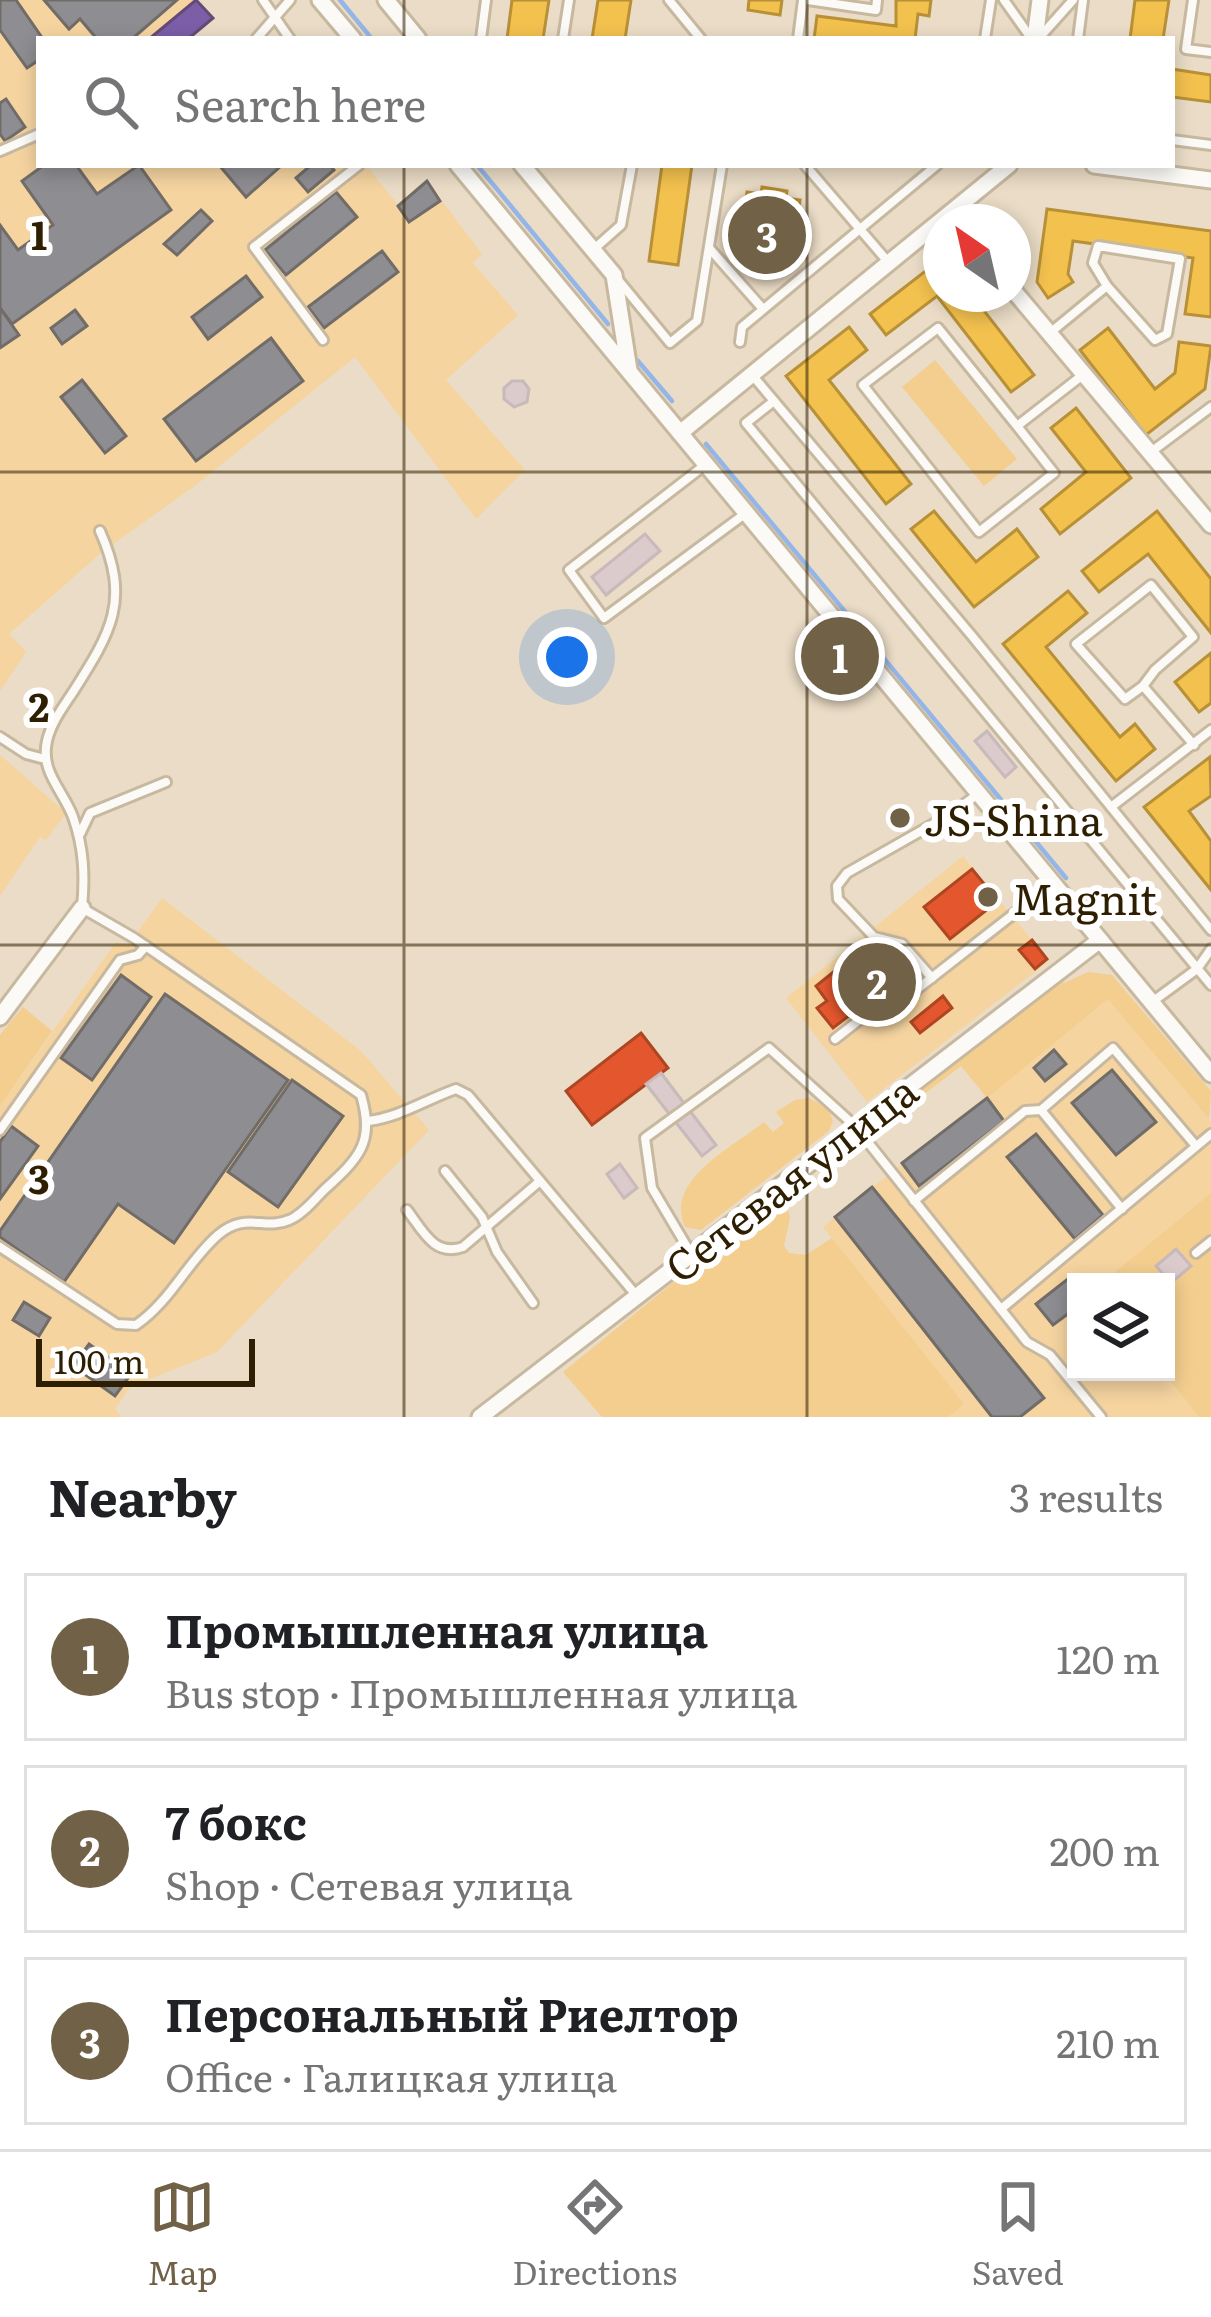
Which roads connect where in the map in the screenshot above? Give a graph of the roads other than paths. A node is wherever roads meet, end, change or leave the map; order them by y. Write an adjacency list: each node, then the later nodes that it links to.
1 (263, 0): 16 (lane)
2 (290, 0): 16 (lane)
3 (320, 0): 20 (street)
4 (386, 0): 21 (street)
5 (486, 0): 22 (lane)
6 (569, 0): 23 (lane)
7 (669, 0): 17 (lane)
8 (806, 0): 9 (lane); 24 (lane)
9 (877, 0)
10 (991, 0): 25 (lane)
11 (1004, 0): 26 (lane)
12 (1040, 0): 27 (street)
13 (1073, 0): 28 (lane)
14 (1083, 0): 29 (lane)
15 (1193, 0): 30 (lane)
16 (276, 13): 18 (lane); 19 (lane)
17 (698, 35)
18 (260, 36)
19 (288, 36)
20 (350, 36)
21 (416, 36)
22 (481, 36)
23 (563, 36)
24 (799, 36)
25 (985, 36)
26 (1033, 36)
27 (1035, 36)
28 (1038, 36)
29 (1078, 36)
30 (1211, 52)
31 (36, 135): 34 (lane)
32 (1175, 140): 33 (lane)
33 (1211, 145)
34 (0, 152)
35 (354, 168): 56 (lane)
36 (460, 168): 58 (street)
37 (525, 168): 49 (street)
38 (631, 168): 49 (lane)
39 (722, 168): 48 (lane)
40 (807, 168): 46 (lane)
41 (934, 168): 46 (lane)
42 (1006, 168): 45 (street)
43 (1117, 168): 44 (street)
44 (1211, 180)
45 (967, 204)
46 (858, 230): 50 (lane); 53 (lane)
47 (923, 239): 50 (street)
48 (709, 248): 51 (lane); 53 (lane)
49 (593, 250): 51 (street)
50 (889, 263): 59 (street)
51 (614, 275): 58 (street)
52 (1107, 286): 52 (lane); 55 (lane)
53 (763, 309): 57 (lane)
54 (1031, 312): 55 (street)
55 (1049, 333): 60 (street)
56 (323, 340)
57 (740, 342)
58 (630, 373): 64 (street)
59 (752, 374): 61 (lane); 64 (street)
60 (1084, 374): 63 (lane); 65 (street)
61 (774, 400): 77 (lane); 85 (lane)
62 (1211, 407): 65 (lane)
63 (1017, 426): 63 (lane)
64 (680, 433): 66 (street)
65 (1150, 453): 68 (street)
66 (706, 464): 67 (street); 67 (lane)
67 (746, 513): 76 (street)
68 (1211, 525)
69 (100, 531): 74 (lane)
70 (1143, 686): 70 (lane); 73 (lane)
71 (1211, 730): 73 (lane)
72 (0, 737): 74 (lane)
73 (1194, 745): 77 (lane)
74 (45, 759): 78 (lane)
75 (166, 782): 78 (lane)
76 (979, 794): 79 (street); 86 (lane)
77 (1111, 807): 81 (lane)
78 (79, 836): 80 (lane)
79 (1053, 883): 82 (street); 86 (lane)
80 (82, 908): 83 (lane); 89 (street)
81 (1211, 930)
82 (1100, 940): 88 (street); 94 (street, Сетевая улица)
83 (146, 946): 93 (lane); 95 (lane)
84 (1211, 949): 85 (lane)
85 (1198, 969): 87 (lane); 88 (lane)
86 (932, 978): 90 (lane)
87 (1211, 985)
88 (1152, 1002): 91 (street)
89 (0, 1017)
90 (835, 1039)
91 (1211, 1074)
92 (1041, 1110): 97 (lane); 100 (lane); 101 (lane)
93 (368, 1121): 99 (lane); 105 (lane)
94 (855, 1126): 100 (lane); 106 (street, Сетевая улица); 106 (lane)
95 (0, 1130)
96 (1211, 1134): 97 (lane)
97 (1196, 1146): 101 (lane)
98 (445, 1171): 103 (lane)
99 (540, 1180): 103 (lane); 108 (lane)
100 (914, 1201): 110 (lane)
101 (1122, 1208): 110 (lane)
102 (407, 1210): 103 (lane)
103 (486, 1227): 109 (lane)
104 (1211, 1240): 107 (lane)
105 (0, 1247)
106 (690, 1253): 108 (street, Сетевая улица)
107 (1196, 1253)
108 (636, 1295): 111 (street, Сетевая улица)
109 (533, 1303)
110 (1001, 1309): 112 (lane)
111 (480, 1417)
112 (1101, 1417)

